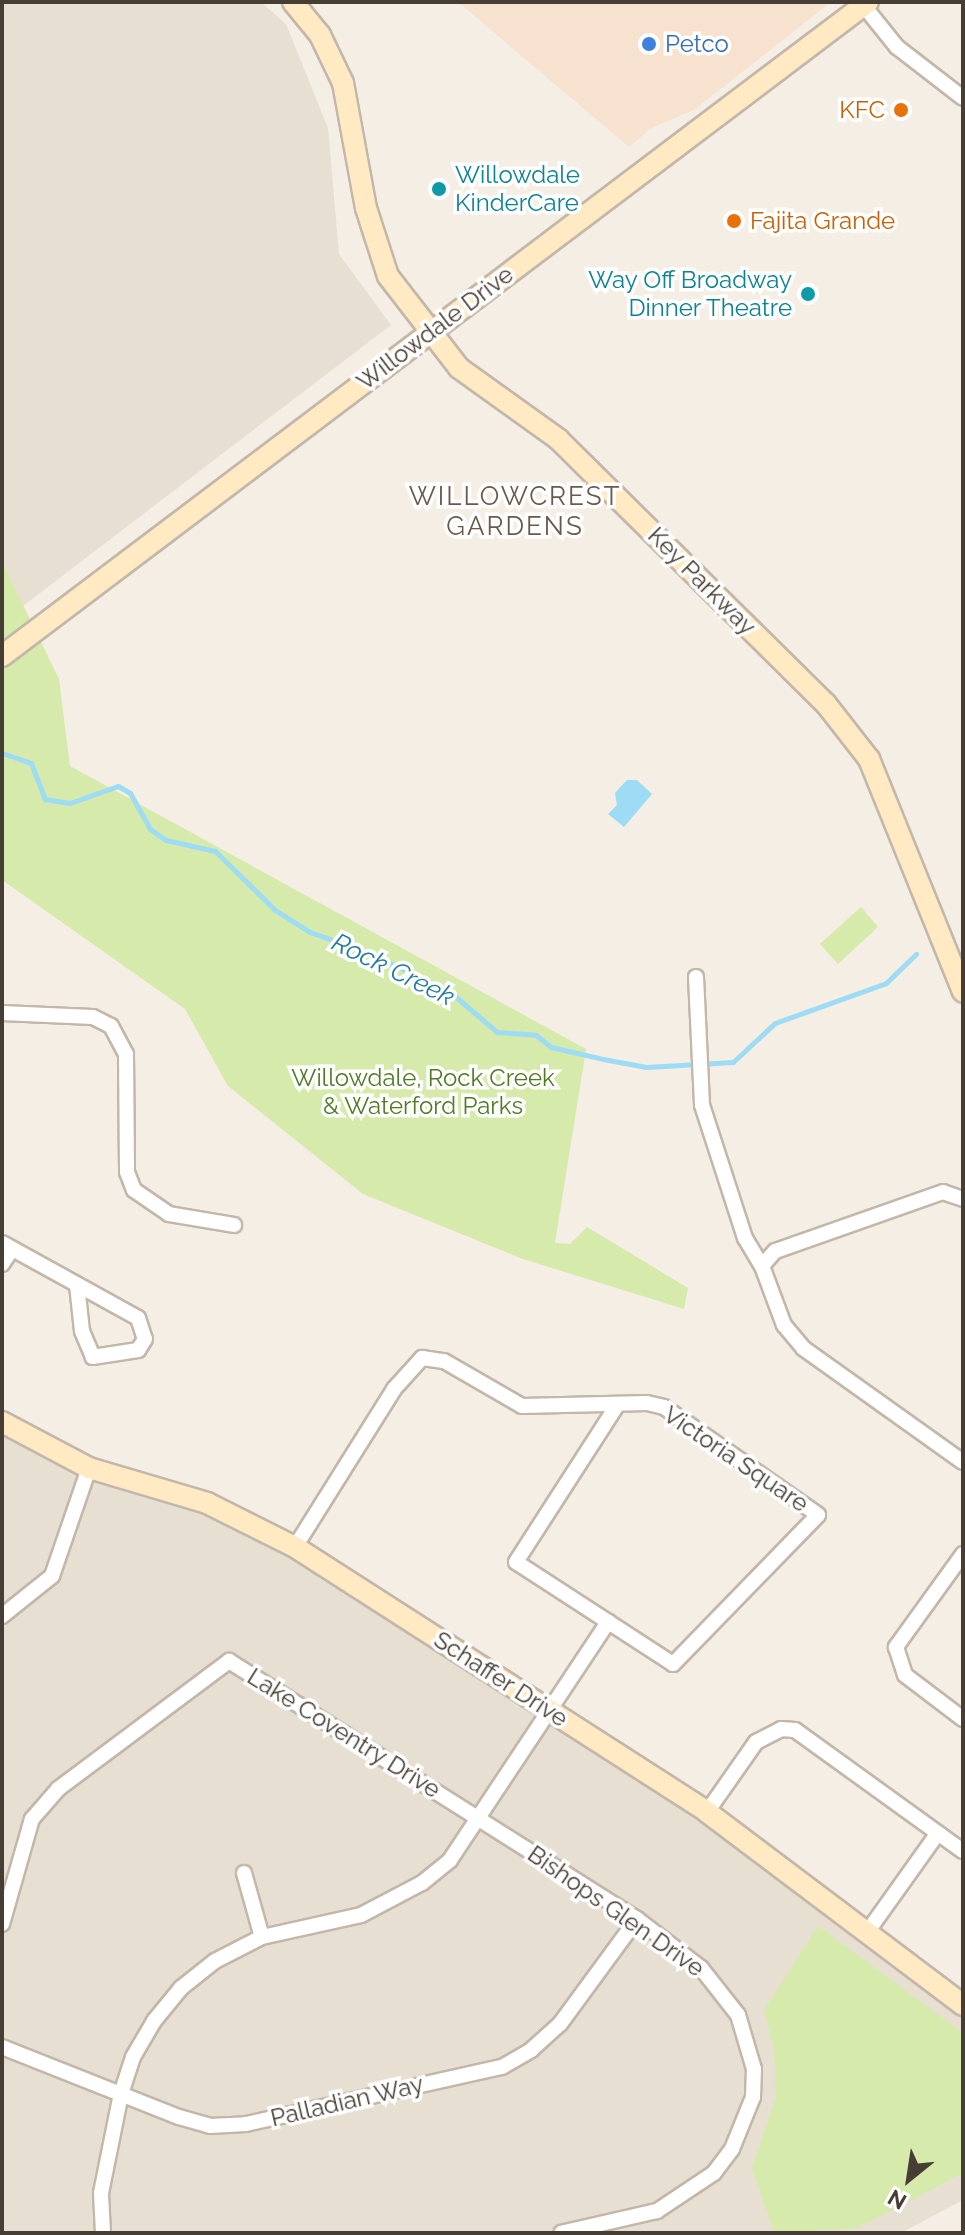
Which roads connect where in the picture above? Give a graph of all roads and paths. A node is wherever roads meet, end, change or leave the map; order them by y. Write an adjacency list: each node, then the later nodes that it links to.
1 (293, 2): 4 (street, Key Parkway)
2 (866, 4): 3 (street); 4 (street, Willowdale Drive)
3 (963, 98)
4 (428, 333): 5 (street, Willowdale Drive); 7 (street, Key Parkway)
5 (2, 656)
6 (696, 977): 13 (street)
7 (963, 991)
8 (2, 1013): 10 (street)
9 (963, 1199): 13 (street)
10 (234, 1225)
11 (7, 1246): 12 (street); 14 (street)
12 (2, 1264)
13 (762, 1266): 17 (street)
14 (77, 1285): 14 (street)
15 (618, 1404): 19 (street); 22 (street, Victoria Square); 22 (street, Victoria Square)
16 (2, 1422): 18 (street, Schaffer Drive)
17 (963, 1462)
18 (89, 1468): 19 (street, Schaffer Drive); 21 (street)
19 (295, 1547): 23 (street, Schaffer Drive)
20 (963, 1554): 24 (street)
21 (2, 1616)
22 (608, 1622): 23 (street)
23 (550, 1710): 25 (street, Schaffer Drive); 26 (street)
24 (963, 1719)
25 (707, 1812): 27 (street); 32 (street, Schaffer Drive)
26 (481, 1818): 30 (street, Bishops Glen Drive); 31 (street, Lake Coventry Drive); 33 (street)
27 (938, 1833): 28 (street); 32 (street)
28 (963, 1851)
29 (244, 1873): 33 (street)
30 (637, 1919): 36 (street, Palladian Way); 38 (street, Bishops Glen Drive)
31 (2, 1924)
32 (868, 1931): 34 (street, Schaffer Drive)
33 (262, 1937): 36 (street)
34 (963, 2005)
35 (2, 2047): 36 (street, Palladian Way)
36 (121, 2094): 37 (street)
37 (103, 2233)
38 (561, 2233)

